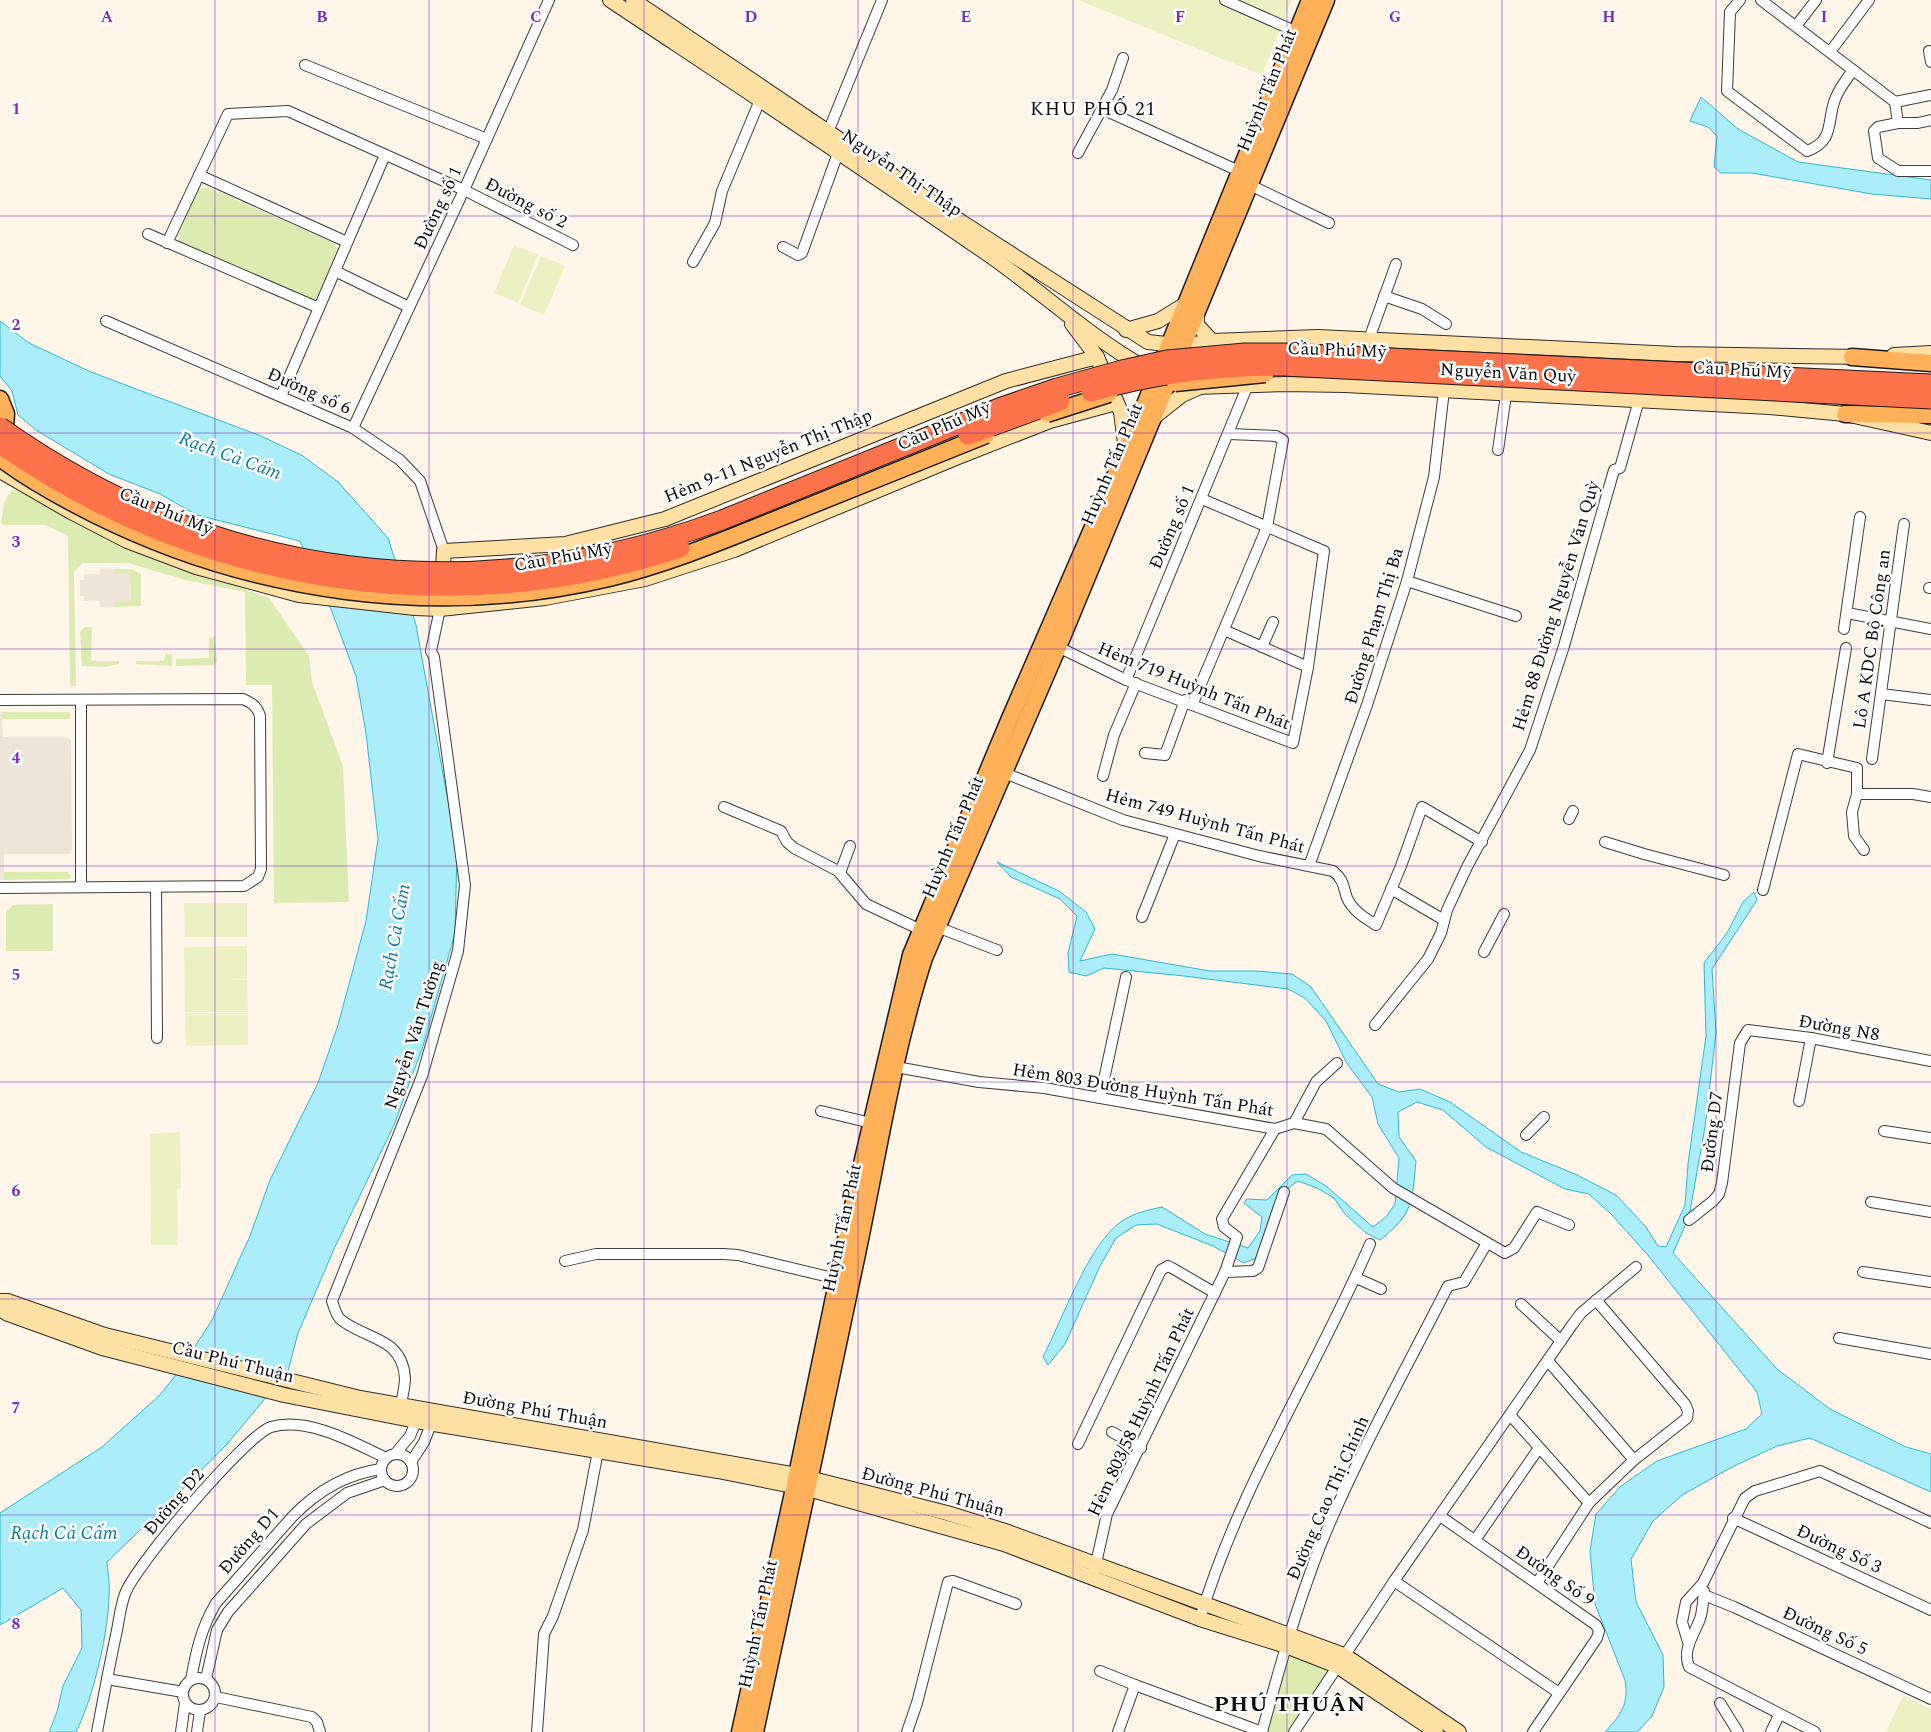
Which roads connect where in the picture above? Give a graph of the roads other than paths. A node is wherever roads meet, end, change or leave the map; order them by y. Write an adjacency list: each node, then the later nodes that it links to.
1 (549, 0): 26 (street, Đường số 1)
2 (610, 0): 20 (street, Nguyễn Thị Thập)
3 (633, 0): 25 (street, Nguyễn Thị Thập)
4 (882, 0): 25 (street)
5 (1225, 0): 12 (street)
6 (1740, 0): 18 (street)
7 (1761, 0): 11 (street)
8 (1816, 0): 11 (street)
9 (1869, 0): 14 (street)
10 (1320, 1): 12 (main road, Huỳnh Tấn Phát)
11 (1796, 26): 14 (street)
12 (1298, 42): 30 (main road, Huỳnh Tấn Phát); 33 (main road, Huỳnh Tấn Phát)
13 (1929, 51): 16 (street)
14 (1830, 52): 18 (street)
15 (1123, 58): 22 (street)
16 (1931, 62)
17 (305, 65): 26 (street)
18 (1853, 70): 21 (street)
19 (1931, 95): 21 (street)
20 (760, 100): 27 (street, Nguyễn Thị Thập); 42 (street)
21 (1895, 102): 24 (street)
22 (1102, 109): 28 (street); 30 (street)
23 (1931, 120): 24 (street)
24 (1898, 123): 31 (street)
25 (828, 132): 45 (street, Nguyễn Thị Thập)
26 (487, 139): 34 (street, Đường số 1)
27 (838, 153): 41 (street); 46 (street, Nguyễn Thị Thập)
28 (1078, 153)
29 (385, 155): 32 (street, Đường số 2); 34 (street, Đường số 2); 38 (street)
30 (1240, 170): 36 (main road, Huỳnh Tấn Phát)
31 (1931, 171)
32 (199, 175): 38 (street); 39 (street)
33 (1250, 185): 35 (street); 36 (main road, Huỳnh Tấn Phát)
34 (464, 190): 40 (street, Đường số 2); 48 (street, Đường số 1)
35 (1328, 223)
36 (1225, 227): 50 (main road, Huỳnh Tấn Phát)
37 (148, 234): 39 (street)
38 (348, 242): 44 (street)
39 (167, 243): 49 (street)
40 (573, 245)
41 (783, 246)
42 (693, 262)
43 (1396, 264): 47 (street)
44 (335, 271): 48 (street); 49 (street)
45 (1054, 282): 46 (street); 54 (street, Nguyễn Thị Thập)
46 (1045, 296): 51 (street, Nguyễn Thị Thập)
47 (1384, 296): 53 (street); 55 (street)
48 (409, 307): 82 (street, Đường số 1)
49 (319, 308): 70 (street)
50 (1190, 310): 54 (street); 56 (street); 57 (main road, Huỳnh Tấn Phát)
51 (1062, 311): 60 (street); 63 (street, Nguyễn Thị Thập)
52 (106, 321): 70 (street, Đường số 6)
53 (1446, 324)
54 (1126, 330): 57 (street, Nguyễn Thị Thập)
55 (1369, 340): 56 (street, Nguyễn Văn Quỳ); 59 (street, Nguyễn Văn Quỳ)
56 (1212, 341): 57 (street, Nguyễn Văn Quỳ)
57 (1176, 346): 63 (main road, Huỳnh Tấn Phát)
58 (1931, 353): 61 (street, Nguyễn Văn Quỳ)
59 (1705, 355): 61 (street, Nguyễn Văn Quỳ); 75 (street)
60 (1097, 357): 74 (street); 95 (street, Hẻm 9-11 Nguyễn Thị Thập)
61 (1852, 357): 62 (main road, Nguyễn Văn Quỳ)
62 (1931, 362)
63 (1164, 377): 67 (street, Nguyễn Văn Quỳ); 79 (main road, Huỳnh Tấn Phát); 88 (main road, Huỳnh Tấn Phát)
64 (1931, 380): 80 (main road, Cầu Phú Mỹ, bridge)
65 (1931, 384): 81 (highway, Cầu Phú Mỹ, bridge)
66 (1247, 387): 67 (street, Nguyễn Văn Quỳ); 68 (street, Nguyễn Văn Quỳ); 84 (street, Đường số 1)
67 (1198, 388): 79 (street)
68 (1444, 390): 69 (street, Nguyễn Văn Quỳ); 96 (street, Đường Phạm Thị Ba)
69 (1506, 395): 73 (street, Nguyễn Văn Quỳ); 86 (street)
70 (281, 396): 82 (street, Đường số 6)
71 (0, 399): 87 (main road)
72 (1931, 399): 85 (highway, Cầu Phú Mỹ, bridge)
73 (1640, 400): 75 (street, Nguyễn Văn Quỳ); 125 (street, Hẻm 88 Đường Nguyễn Văn Quỳ)
74 (1116, 403): 88 (street); 98 (street)
75 (1704, 403): 77 (street, Nguyễn Văn Quỳ)
76 (1931, 406): 89 (main road, Cầu Phú Mỹ, bridge)
77 (1846, 414): 78 (main road, Nguyễn Văn Quỳ); 83 (street, Nguyễn Văn Quỳ)
78 (1931, 415)
79 (1152, 418): 88 (main road, Huỳnh Tấn Phát)
80 (0, 422)
81 (0, 427)
82 (353, 428): 95 (street, Đường số 6)
83 (1931, 433)
84 (1229, 434): 91 (street, Đường số 1); 94 (street)
85 (0, 444)
86 (1498, 450)
87 (0, 451)
88 (1131, 454): 105 (main road, Huỳnh Tấn Phát)
89 (0, 458)
90 (0, 471): 98 (street)
91 (1202, 499): 94 (street); 109 (street, Đường số 1)
92 (1860, 517): 97 (street)
93 (1904, 524): 100 (street, Lô A KDC Bộ Công an)
94 (1267, 527): 104 (street); 108 (street, Hẻm 719 Huỳnh Tấn Phát)
95 (444, 551): 98 (street)
96 (1407, 581): 99 (street); 129 (street, Đường Phạm Thị Ba)
97 (1847, 613): 100 (street); 102 (street)
98 (439, 614): 187 (street, Nguyễn Văn Tưởng)
99 (1516, 616)
100 (1891, 621): 103 (street); 110 (street, Lô A KDC Bộ Công an)
101 (1273, 622): 106 (street)
102 (1844, 629)
103 (1931, 629)
104 (1224, 630): 106 (street); 114 (street)
105 (1051, 644): 109 (street, Hẻm 719 Huỳnh Tấn Phát); 118 (main road, Huỳnh Tấn Phát); 121 (main road, Huỳnh Tấn Phát)
106 (1262, 647): 108 (street)
107 (1846, 648): 117 (street)
108 (1308, 667): 114 (street, Hẻm 719 Huỳnh Tấn Phát)
109 (1131, 681): 114 (street, Hẻm 719 Huỳnh Tấn Phát); 119 (street, Đường số 1)
110 (1881, 694): 112 (street); 116 (street, Lô A KDC Bộ Công an)
111 (0, 700): 113 (street)
112 (1931, 700)
113 (81, 701): 132 (street); 133 (street)
114 (1189, 702): 115 (street)
115 (1145, 753)
116 (1872, 758)
117 (1827, 763): 120 (street); 136 (street)
118 (1002, 772): 121 (main road, Huỳnh Tấn Phát); 124 (street, Hẻm 749 Huỳnh Tấn Phát)
119 (1103, 776)
120 (1857, 794): 122 (street); 128 (street)
121 (985, 796): 140 (main road, Huỳnh Tấn Phát)
122 (1931, 797)
123 (724, 807): 130 (street)
124 (1175, 834): 129 (street, Hẻm 749 Huỳnh Tấn Phát); 138 (street)
125 (1482, 842): 135 (street); 139 (street, Hẻm 88 Đường Nguyễn Văn Quỳ)
126 (1605, 842): 131 (street)
127 (850, 846): 130 (street)
128 (1864, 850)
129 (1310, 866): 135 (street, Hẻm 749 Huỳnh Tấn Phát)
130 (840, 873): 140 (street)
131 (1724, 875)
132 (81, 887): 133 (street); 134 (street)
133 (156, 887): 146 (street)
134 (0, 888)
135 (1391, 889): 139 (street)
136 (1763, 890)
137 (1504, 914): 142 (street)
138 (1142, 916)
139 (1444, 920): 144 (street, Hẻm 88 Đường Nguyễn Văn Quỳ)
140 (929, 928): 141 (street); 150 (main road, Huỳnh Tấn Phát)
141 (997, 950)
142 (1484, 952)
143 (1126, 977): 151 (street)
144 (1375, 1025)
145 (1743, 1034): 147 (street, Đường N8); 164 (street, Đường D7)
146 (156, 1038)
147 (1811, 1038): 148 (street, Đường N8); 152 (street)
148 (1931, 1061)
149 (1337, 1062): 156 (street)
150 (890, 1074): 151 (street, Hẻm 803 Đường Huỳnh Tấn Phát); 155 (main road, Huỳnh Tấn Phát); 173 (main road, Huỳnh Tấn Phát)
151 (1100, 1098): 157 (street, Hẻm 803 Đường Huỳnh Tấn Phát)
152 (1799, 1101)
153 (821, 1111): 155 (street)
154 (1544, 1117): 159 (street)
155 (871, 1123): 173 (main road, Huỳnh Tấn Phát)
156 (1294, 1123): 157 (street, Hẻm 803 Đường Huỳnh Tấn Phát); 166 (street, Hẻm 803 Đường Huỳnh Tấn Phát)
157 (1275, 1129): 170 (street, Hẻm 803/58 Huỳnh Tấn Phát)
158 (1884, 1131): 160 (street)
159 (1526, 1135)
160 (1931, 1138)
161 (1284, 1192): 170 (street)
162 (1871, 1202): 163 (street)
163 (1931, 1212)
164 (1689, 1220)
165 (1569, 1225): 166 (street, Hẻm 803 Đường Huỳnh Tấn Phát)
166 (1487, 1243): 216 (street, Đường Cao Thị Chính)
167 (1370, 1244): 172 (street)
168 (566, 1261): 173 (street)
169 (1636, 1267): 177 (street)
170 (1227, 1268): 176 (street, Hẻm 803/58 Huỳnh Tấn Phát)
171 (1863, 1272): 174 (street)
172 (1356, 1278): 175 (street); 213 (street)
173 (845, 1279): 201 (main road, Huỳnh Tấn Phát)
174 (1931, 1282)
175 (1381, 1288)
176 (1215, 1293): 192 (street); 193 (street, Hẻm 803/58 Huỳnh Tấn Phát)
177 (1596, 1300): 183 (street); 197 (street)
178 (0, 1301): 182 (street)
179 (1521, 1304): 183 (street)
180 (0, 1309): 182 (street)
181 (1838, 1338): 184 (street)
182 (104, 1341): 186 (street, Cầu Phú Thuận)
183 (1561, 1341): 185 (street)
184 (1931, 1354)
185 (1548, 1361): 189 (street); 197 (street)
186 (358, 1404): 187 (street, Đường Phú Thuận); 188 (street, Đường Phú Thuận)
187 (401, 1405): 188 (street, Đường Phú Thuận)
188 (419, 1415): 190 (street, Đường Phú Thuận); 196 (street)
189 (1510, 1415): 194 (street); 203 (street)
190 (434, 1417): 195 (street, Đường Phú Thuận); 198 (street); 201 (street, Đường Phú Thuận)
191 (1112, 1432): 193 (street)
192 (1078, 1444)
193 (1141, 1448): 207 (street, Hẻm 803/58 Huỳnh Tấn Phát)
194 (1540, 1448): 202 (street); 206 (street)
195 (598, 1451): 201 (street, Đường Phú Thuận); 236 (street)
196 (391, 1456): 198 (street); 199 (street); 220 (street, Đường D2)
197 (1634, 1460): 202 (street)
198 (411, 1462): 200 (street)
199 (381, 1469): 200 (street); 222 (street, Đường D1)
200 (385, 1480): 221 (street, Đường D1)
201 (802, 1482): 207 (street, Đường Phú Thuận); 237 (main road, Huỳnh Tấn Phát); 238 (main road, Huỳnh Tấn Phát)
202 (1589, 1502): 210 (street)
203 (1440, 1516): 206 (street, Đường Số 9); 208 (street)
204 (1733, 1518): 205 (street); 209 (street); 214 (street, Đường Số 3)
205 (1931, 1523)
206 (1474, 1540): 210 (street, Đường Số 9)
207 (1094, 1571): 213 (street, Đường Phú Thuận); 215 (street, Đường Phú Thuận)
208 (1394, 1581): 218 (street); 225 (street)
209 (1703, 1582): 211 (street); 217 (street)
210 (1537, 1583): 225 (street, Đường Số 9)
211 (1704, 1595): 217 (street); 227 (street, Đường Số 5)
212 (1016, 1604): 239 (street)
213 (1204, 1605): 215 (street); 216 (street, Đường Phú Thuận)
214 (1931, 1610)
215 (1200, 1619): 216 (street, Đường Phú Thuận)
216 (1287, 1640): 218 (street, Đường Phú Thuận); 241 (street, Đường Cao Thị Chính)
217 (1689, 1645): 231 (street)
218 (1341, 1660): 242 (street); 243 (street, Đường Phú Thuận); 244 (street, Đường Phú Thuận)
219 (1100, 1671): 223 (street)
220 (106, 1679): 224 (street); 232 (street, Đường D2)
221 (206, 1679): 222 (street); 226 (street)
222 (191, 1680): 224 (street)
223 (1135, 1685): 240 (street); 241 (street)
224 (183, 1692): 228 (street)
225 (1559, 1693): 245 (street, Đường Số 9)
226 (216, 1697): 230 (street); 235 (street)
227 (1931, 1699)
228 (185, 1703): 230 (street); 233 (street)
229 (1720, 1703): 246 (street)
230 (200, 1711): 234 (street)
231 (1779, 1715): 247 (street); 248 (street)
232 (97, 1732)
233 (181, 1732)
234 (197, 1732)
235 (320, 1732)
236 (537, 1732)
237 (740, 1732)
238 (755, 1732)
239 (906, 1732)
240 (1118, 1732)
241 (1262, 1732)
242 (1294, 1732)
243 (1436, 1732)
244 (1458, 1732)
245 (1533, 1732)
246 (1738, 1732)
247 (1771, 1732)
248 (1814, 1732)

